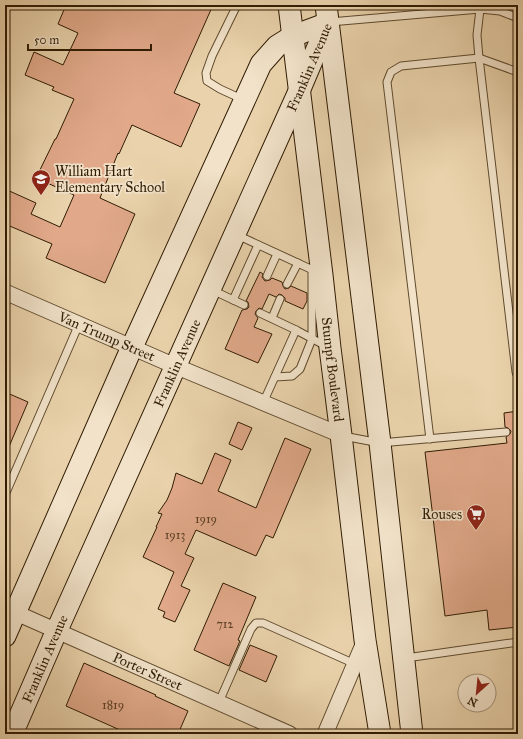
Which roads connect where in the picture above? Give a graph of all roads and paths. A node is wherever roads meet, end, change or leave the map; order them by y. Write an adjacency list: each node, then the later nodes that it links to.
1 (237, 5): 12 (lane)
2 (289, 5): 8 (main road, Stumpf Boulevard)
3 (455, 5): 5 (lane)
4 (480, 9): 5 (lane); 7 (lane); 9 (lane)
5 (461, 11): 6 (lane)
6 (327, 14): 8 (main road, Franklin Avenue); 11 (main road, Franklin Avenue); 39 (main road)
7 (518, 18)
8 (293, 36): 11 (main road, Stumpf Boulevard); 12 (main road, Franklin Avenue)
9 (479, 58): 10 (lane); 34 (lane); 38 (lane)
10 (518, 72)
11 (300, 89): 13 (main road, Franklin Avenue); 17 (main road, Stumpf Boulevard)
12 (245, 100): 30 (main road, Franklin Avenue)
13 (235, 234): 14 (lane); 20 (main road, Franklin Avenue)
14 (258, 245): 15 (lane); 23 (lane)
15 (277, 254): 16 (lane); 18 (lane)
16 (298, 263): 17 (lane); 19 (lane)
17 (317, 272): 29 (lane); 31 (main road, Stumpf Boulevard)
18 (267, 276)
19 (287, 284)
20 (210, 290): 23 (lane); 32 (main road, Franklin Avenue)
21 (5, 292): 27 (street, Van Trump Street)
22 (280, 299): 26 (lane)
23 (233, 300): 24 (lane)
24 (244, 306)
25 (260, 313): 26 (lane)
26 (272, 318): 28 (lane)
27 (79, 324): 30 (street, Van Trump Street); 40 (lane)
28 (296, 330): 29 (lane); 33 (lane)
29 (312, 339): 31 (lane); 33 (lane)
30 (132, 347): 32 (street, Van Trump Street); 41 (main road, Franklin Avenue)
31 (330, 348): 37 (main road, Stumpf Boulevard)
32 (175, 366): 35 (street, Van Trump Street); 42 (main road, Franklin Avenue)
33 (275, 377): 35 (lane)
34 (518, 377)
35 (263, 403): 37 (street, Van Trump Street)
36 (506, 432): 38 (lane)
37 (342, 435): 39 (lane); 44 (main road, Stumpf Boulevard)
38 (430, 439): 39 (lane)
39 (380, 443): 46 (main road)
40 (5, 495)
41 (10, 610): 42 (street, Porter Street); 43 (main road, Franklin Avenue)
42 (57, 630): 48 (street, Porter Street); 49 (main road, Franklin Avenue)
43 (5, 636)
44 (365, 640): 47 (street); 52 (main road, Stumpf Boulevard)
45 (518, 642): 46 (lane)
46 (404, 658): 53 (main road)
47 (355, 664): 48 (lane); 51 (street)
48 (220, 702): 50 (street, Porter Street)
49 (12, 734)
50 (290, 734)
51 (325, 734)
52 (380, 734)
53 (412, 734)

